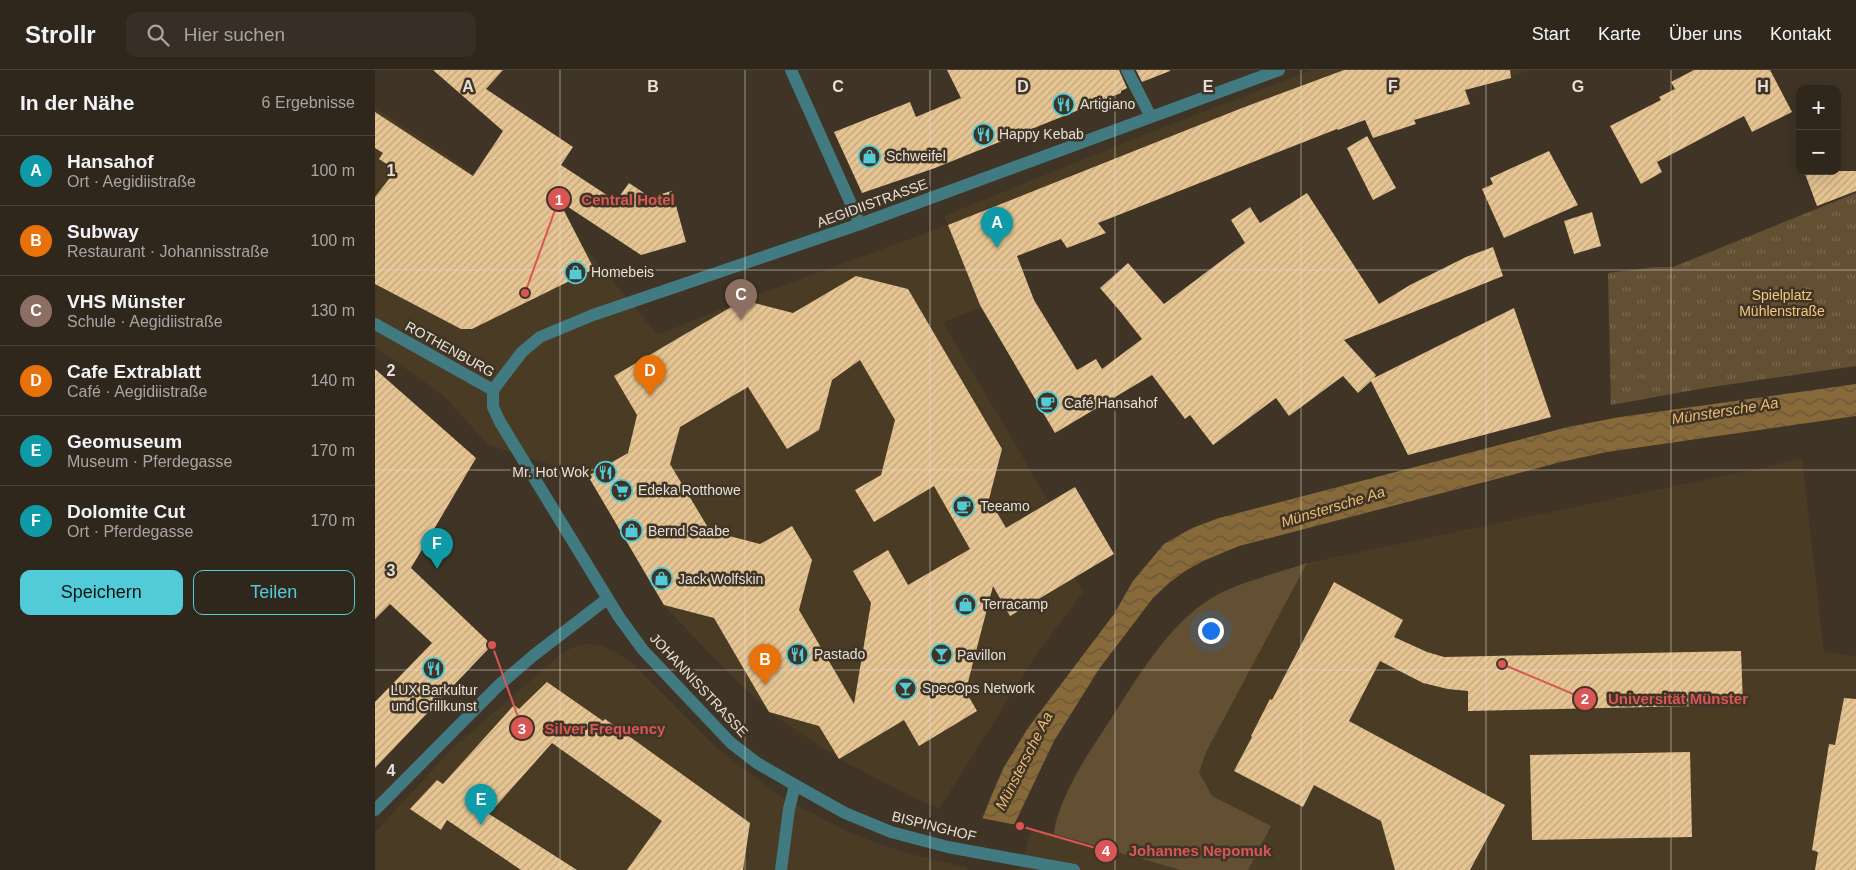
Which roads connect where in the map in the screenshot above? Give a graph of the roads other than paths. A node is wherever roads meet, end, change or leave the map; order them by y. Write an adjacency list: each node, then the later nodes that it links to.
1 (791, 70): 5 (street)
2 (1127, 70): 4 (street)
3 (1279, 70): 4 (street, AEGIDIISTRASSE)
4 (1151, 117): 5 (street, AEGIDIISTRASSE)
5 (860, 224): 7 (street, AEGIDIISTRASSE)
6 (375, 324): 7 (street, ROTHENBURG)
7 (493, 390): 8 (street, ROTHENBURG)
8 (571, 538): 9 (street, JOHANNISSTRASSE)
9 (607, 599): 10 (street, JOHANNISSTRASSE); 11 (street)
10 (795, 785): 12 (street); 13 (street, BISPINGHOF)
11 (375, 810)
12 (781, 870)
13 (1074, 870)

